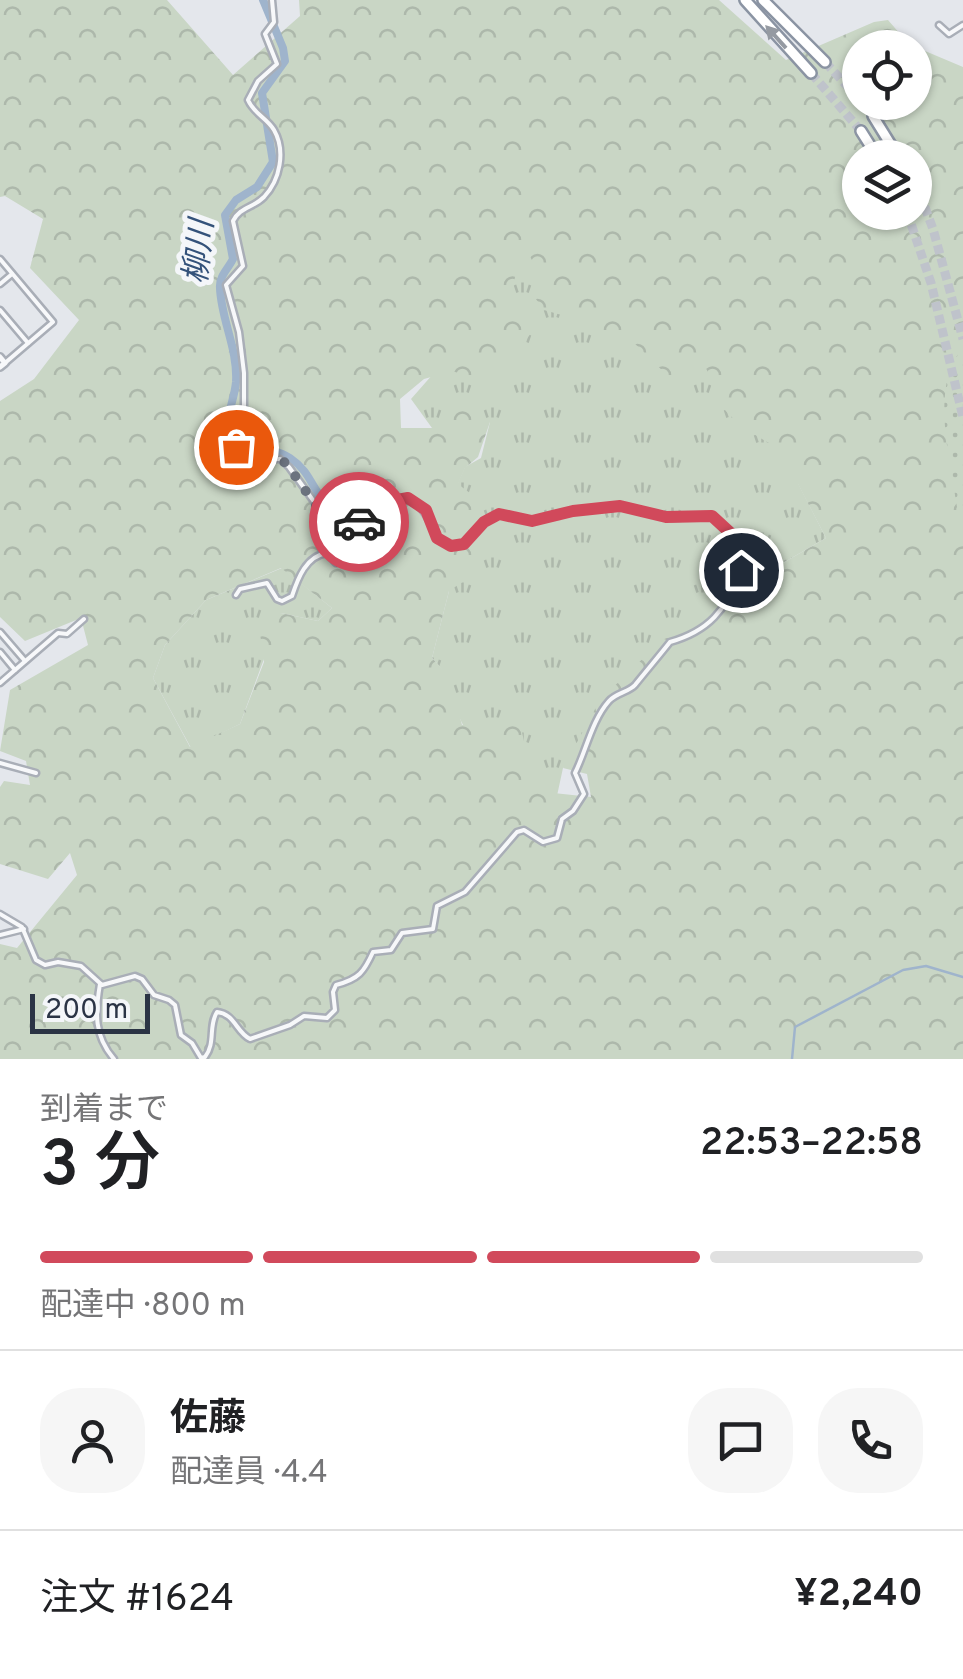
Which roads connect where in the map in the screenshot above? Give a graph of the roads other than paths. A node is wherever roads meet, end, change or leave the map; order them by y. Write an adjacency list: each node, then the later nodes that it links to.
1 (272, 0): 16 (street)
2 (745, 0): 7 (highway, one-way to 2)
3 (762, 0): 6 (highway)
4 (939, 25): 5 (street)
5 (963, 25)
6 (824, 62)
7 (811, 73)
8 (861, 131): 9 (highway)
9 (867, 140)
10 (0, 259): 11 (street)
11 (12, 273): 12 (street); 14 (street)
12 (0, 284)
13 (0, 310): 14 (street)
14 (28, 344): 15 (street)
15 (2, 362)
16 (327, 553): 17 (street); 29 (street)
17 (236, 594)
18 (84, 620): 21 (street)
19 (0, 632): 21 (street)
20 (0, 652): 22 (street)
21 (25, 661): 22 (street)
22 (15, 670): 23 (street)
23 (0, 682)
24 (0, 763): 25 (street)
25 (36, 773)
26 (0, 914): 27 (street)
27 (24, 929): 28 (street); 29 (street)
28 (0, 935)
29 (100, 984): 30 (street)
30 (114, 1059)

